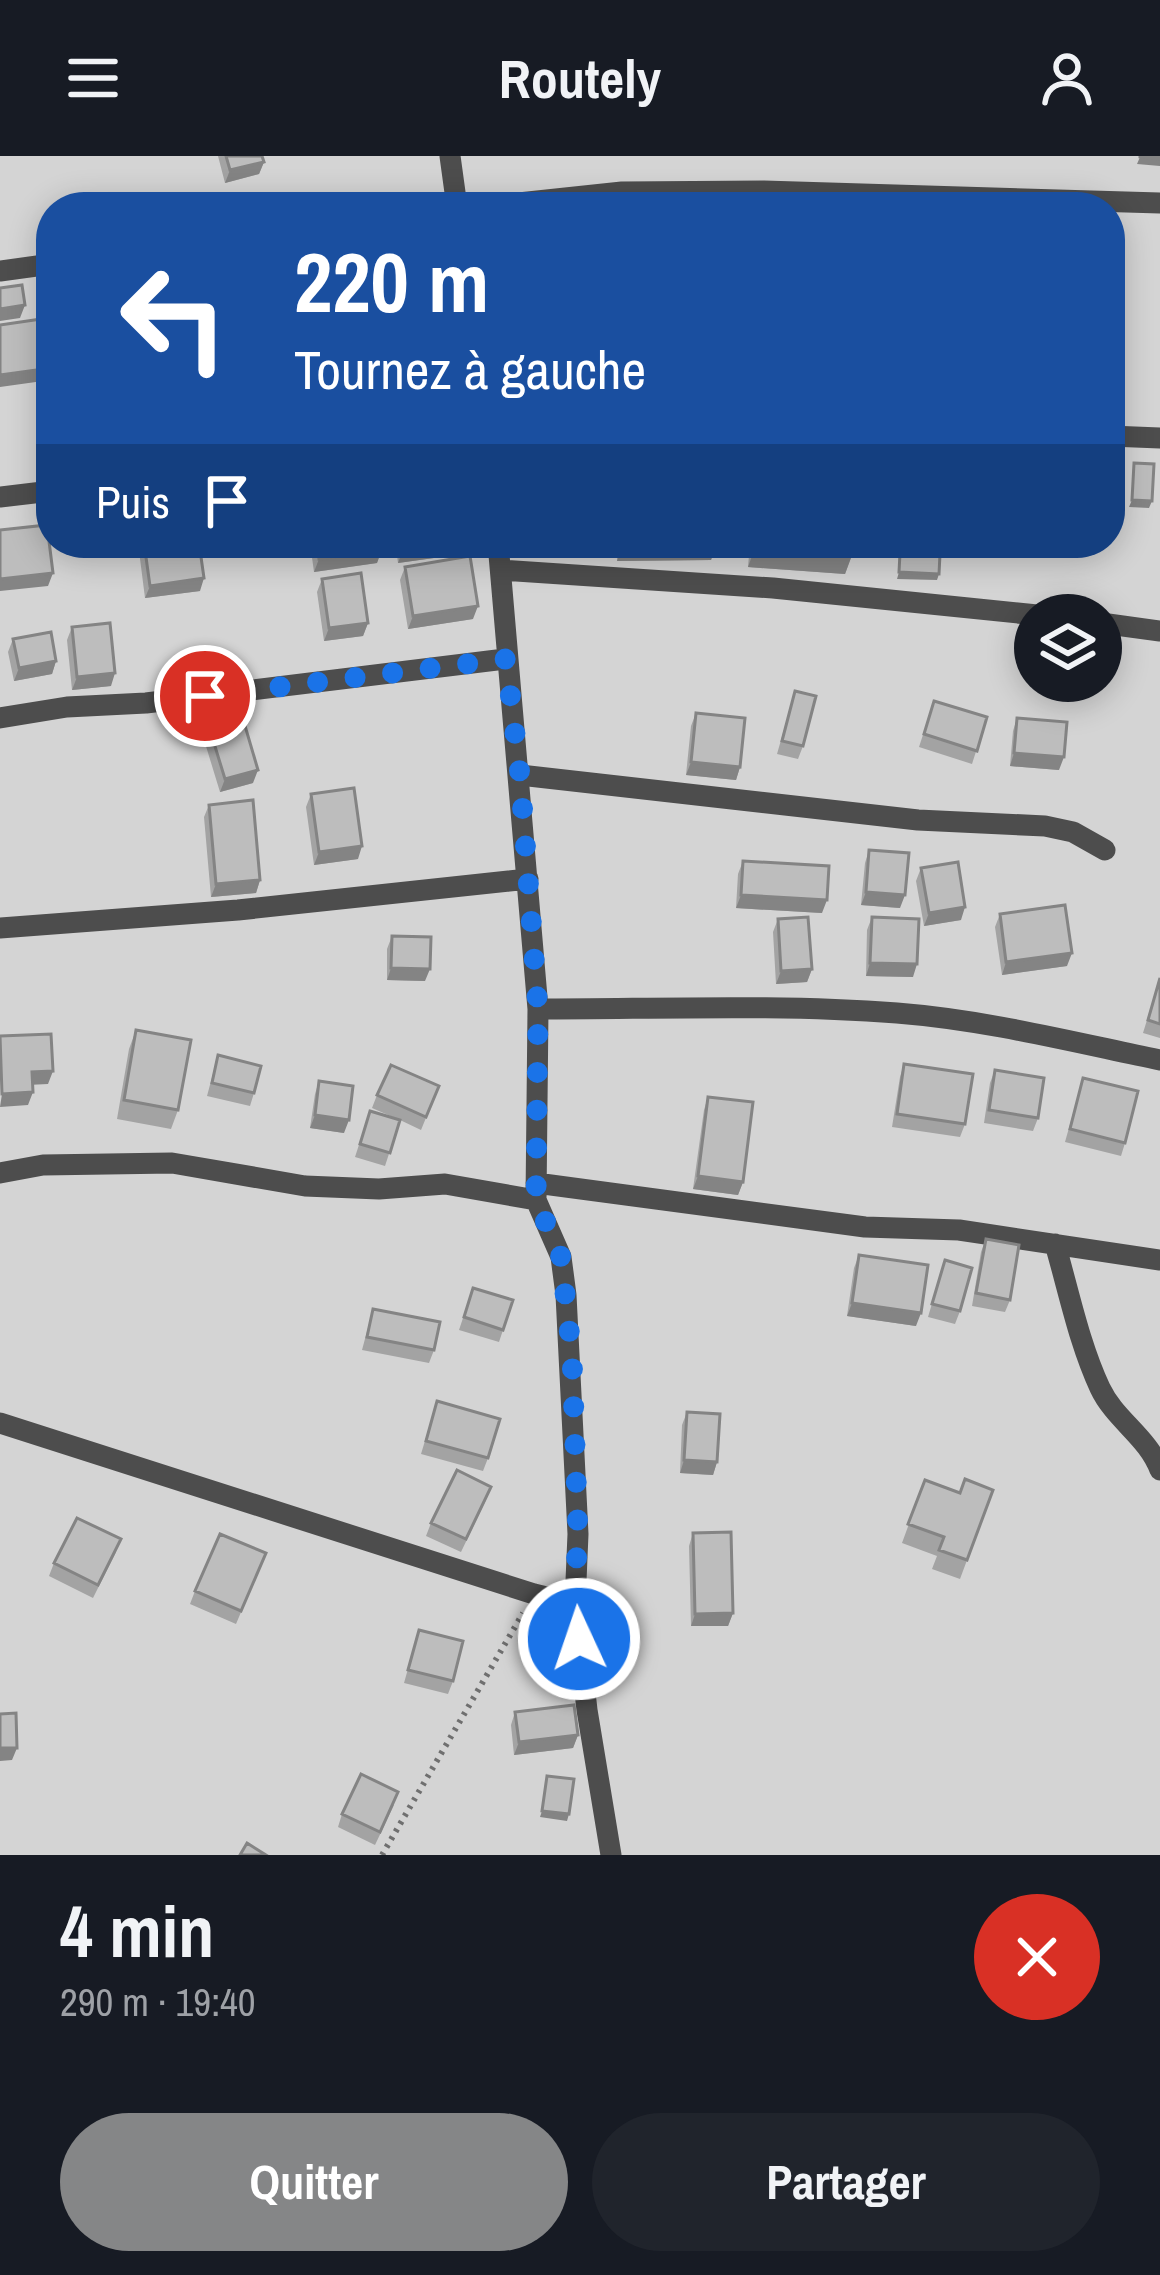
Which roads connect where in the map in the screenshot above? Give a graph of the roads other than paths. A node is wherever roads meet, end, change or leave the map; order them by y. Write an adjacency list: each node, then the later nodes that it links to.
1 (450, 156): 2 (street)
2 (455, 192)
3 (622, 192): 4 (street)
4 (775, 192)
5 (1125, 202): 6 (street)
6 (1160, 203)
7 (36, 266): 8 (street)
8 (0, 271)
9 (1125, 437): 10 (street)
10 (1160, 438)
11 (36, 492): 12 (street)
12 (0, 497)
13 (500, 558): 14 (street)
14 (501, 570): 15 (street); 18 (street)
15 (1014, 613)
16 (1122, 626): 17 (street)
17 (1160, 631)
18 (506, 659): 19 (street); 20 (street)
19 (0, 718)
20 (520, 775): 21 (street); 22 (street)
21 (1106, 850)
22 (528, 879): 23 (street); 24 (street)
23 (0, 928)
24 (538, 1009): 25 (street); 27 (street)
25 (1160, 1060)
26 (0, 1173): 27 (street)
27 (536, 1191): 28 (street); 32 (street)
28 (1055, 1244): 29 (street); 31 (street)
29 (1160, 1260)
30 (0, 1423): 32 (street)
31 (1160, 1471)
32 (574, 1604): 33 (street)
33 (611, 1855)

